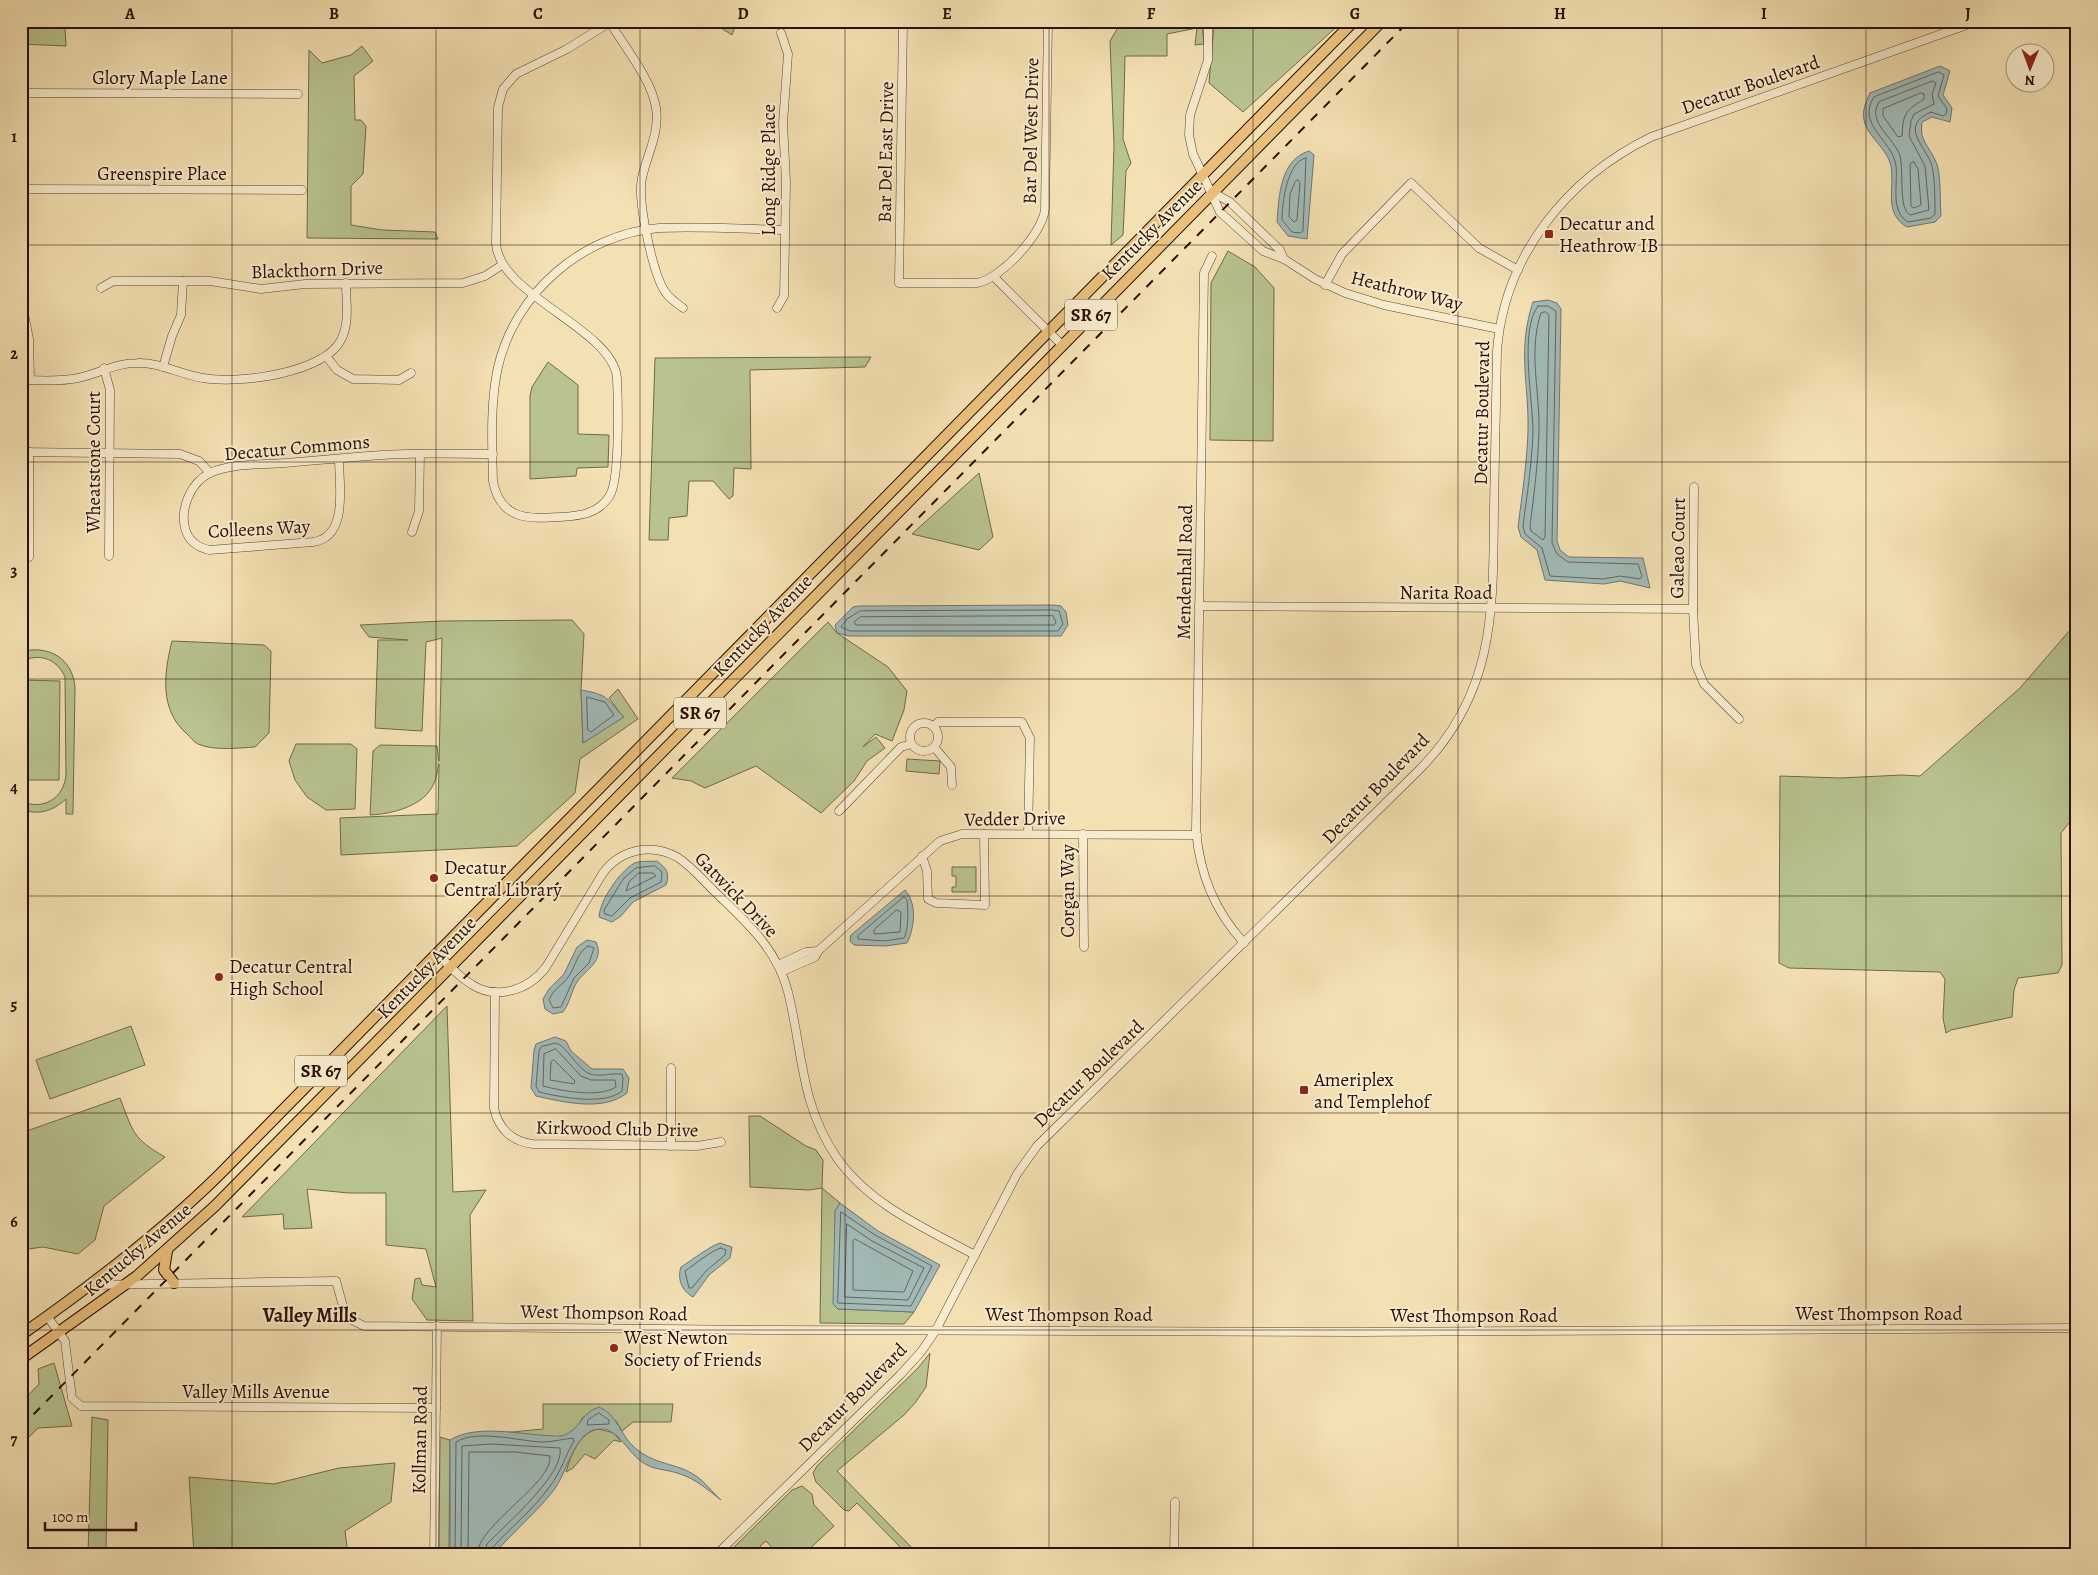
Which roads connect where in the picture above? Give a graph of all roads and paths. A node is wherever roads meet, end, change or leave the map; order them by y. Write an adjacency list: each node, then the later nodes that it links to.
1 (903, 21): 21 (street, Bar Del East Drive)
2 (1048, 21): 21 (street, Bar Del West Drive)
3 (1208, 21): 11 (street)
4 (1354, 21): 11 (main road, Kentucky Avenue / SR 67)
5 (1382, 21): 14 (main road, Kentucky Avenue / SR 67)
6 (1978, 21): 20 (street, Decatur Boulevard)
7 (610, 22): 15 (street); 19 (street)
8 (781, 33): 16 (street, Long Ridge Place)
9 (21, 93): 10 (street, Glory Maple Lane)
10 (298, 94)
11 (1202, 174): 14 (street); 31 (main road, Kentucky Avenue / SR 67)
12 (21, 189): 13 (street, Greenspire Place)
13 (302, 190)
14 (1212, 192): 18 (street, Heathrow Way); 18 (street, Heathrow Way); 32 (main road, Kentucky Avenue / SR 67)
15 (646, 230): 16 (street); 26 (street); 28 (street)
16 (784, 230): 29 (street, Long Ridge Place)
17 (1212, 256): 49 (street, Mendenhall Road)
18 (1284, 259): 24 (street, Heathrow Way)
19 (502, 265): 23 (street, Blackthorn Drive); 26 (street)
20 (1518, 270): 24 (street); 30 (street, Decatur Boulevard)
21 (994, 277): 31 (street)
22 (183, 281): 23 (street, Blackthorn Drive); 25 (street, Blackthorn Drive); 34 (street)
23 (346, 283): 33 (street)
24 (1325, 284): 30 (street, Heathrow Way)
25 (101, 288)
26 (534, 294): 42 (street); 42 (street)
27 (21, 298): 38 (street)
28 (683, 308)
29 (777, 308)
30 (1499, 329): 50 (street, Decatur Boulevard)
31 (1049, 331): 32 (street); 65 (main road, Kentucky Avenue / SR 67)
32 (1062, 345): 66 (main road, Kentucky Avenue / SR 67)
33 (326, 356): 34 (street); 36 (street)
34 (163, 367): 35 (street)
35 (104, 368): 38 (street); 40 (street, Wheatstone Court)
36 (411, 373)
37 (21, 380): 38 (street)
38 (30, 380)
39 (25, 452): 40 (street, Decatur Commons); 48 (street)
40 (109, 453): 44 (street, Decatur Commons); 47 (street, Wheatstone Court)
41 (420, 454): 42 (street, Decatur Commons); 43 (street, Decatur Commons); 46 (street)
42 (493, 454)
43 (339, 459): 44 (street, Decatur Commons); 44 (street, Colleens Way)
44 (210, 473)
45 (1694, 487): 51 (street, Galeao Court)
46 (412, 532)
47 (109, 556)
48 (29, 557)
49 (1199, 606): 50 (street, Narita Road); 61 (street, Mendenhall Road)
50 (1492, 608): 51 (street, Narita Road); 63 (street, Decatur Boulevard)
51 (1693, 609): 52 (street, Galeao Court)
52 (1739, 719)
53 (934, 726): 54 (street); 55 (street); 59 (street)
54 (911, 744): 55 (street); 57 (street)
55 (934, 747): 56 (street)
56 (952, 785)
57 (839, 811)
58 (984, 834): 59 (street, Vedder Drive); 62 (street, Vedder Drive); 62 (street)
59 (1028, 834): 60 (street, Vedder Drive)
60 (1083, 834): 61 (street, Vedder Drive); 64 (street, Corgan Way)
61 (1197, 835): 63 (street, Mendenhall Road)
62 (922, 856): 67 (street, Vedder Drive)
63 (1244, 943): 73 (street, Decatur Boulevard)
64 (1084, 947)
65 (437, 953): 66 (street, Gatwick Drive); 76 (main road, Kentucky Avenue / SR 67)
66 (450, 967): 68 (street, Gatwick Drive); 72 (main road, Kentucky Avenue / SR 67)
67 (780, 968): 68 (street, Gatwick Drive); 73 (street, Gatwick Drive)
68 (495, 992): 71 (street, Kirkwood Club Drive)
69 (671, 1068): 71 (street)
70 (721, 1142): 71 (street, Kirkwood Club Drive)
71 (671, 1146)
72 (167, 1251): 74 (main road); 75 (main road, Kentucky Avenue / SR 67)
73 (975, 1255): 80 (street, Decatur Boulevard)
74 (174, 1283): 75 (street, West Thompson Road); 78 (street, West Thompson Road)
75 (126, 1284): 76 (street, West Thompson Road); 81 (main road, Kentucky Avenue / SR 67)
76 (92, 1285): 77 (main road, Kentucky Avenue / SR 67)
77 (47, 1316): 81 (street); 82 (main road, Kentucky Avenue / SR 67)
78 (437, 1326): 80 (street, West Thompson Road); 84 (street, Kollman Road)
79 (2077, 1328): 80 (street, West Thompson Road)
80 (936, 1330): 87 (street, Decatur Boulevard)
81 (59, 1332): 83 (main road, Kentucky Avenue / SR 67); 84 (street, Valley Mills Avenue)
82 (21, 1335)
83 (21, 1359)
84 (436, 1408): 86 (street, Kollman Road)
85 (1175, 1502): 88 (street)
86 (434, 1554)
87 (717, 1554)
88 (1174, 1554)

